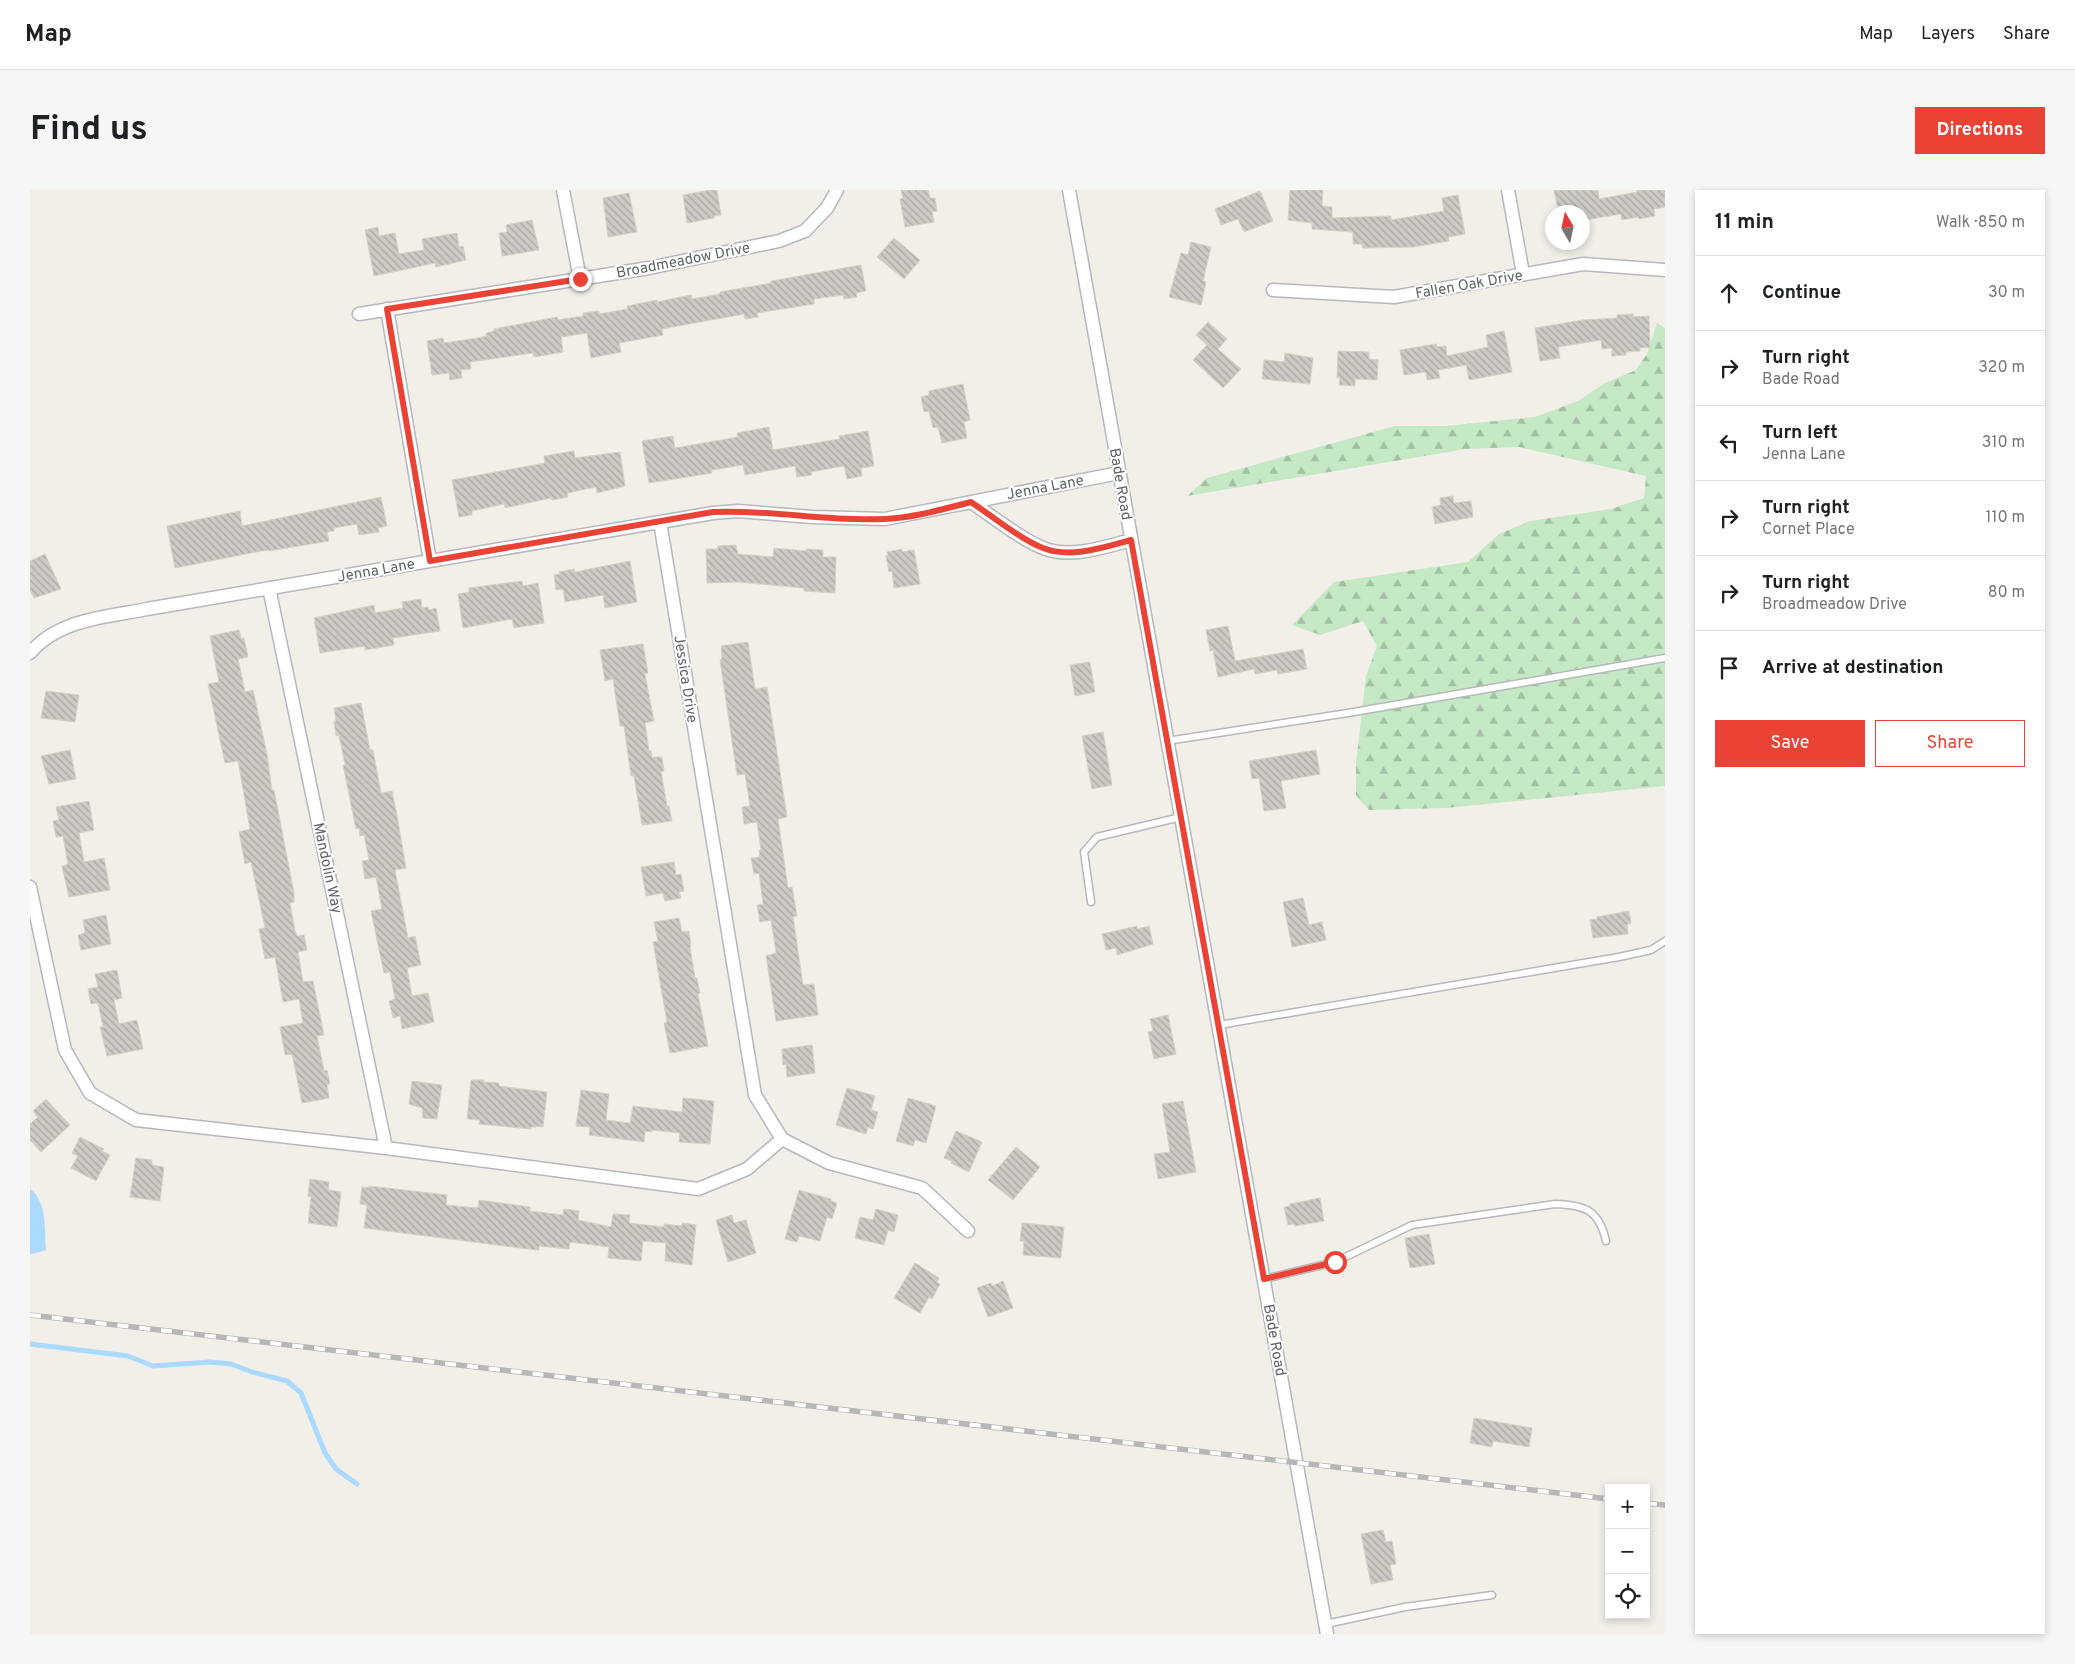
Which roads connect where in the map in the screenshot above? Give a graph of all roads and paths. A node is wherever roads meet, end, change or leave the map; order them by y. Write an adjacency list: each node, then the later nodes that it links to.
1 (564, 190): 7 (street)
2 (837, 190): 7 (street, Broadmeadow Drive)
3 (1069, 190): 11 (street, Bade Road)
4 (1508, 190): 6 (street)
5 (1665, 270): 6 (street, Fallen Oak Drive)
6 (1523, 274): 8 (street, Fallen Oak Drive)
7 (580, 279): 9 (street, Broadmeadow Drive)
8 (1273, 290)
9 (387, 309): 10 (street, Broadmeadow Drive); 15 (street)
10 (359, 314)
11 (1119, 473): 12 (street, Jenna Lane); 14 (street, Bade Road)
12 (971, 502): 13 (street, Jenna Lane); 14 (street, Jenna Lane)
13 (660, 522): 15 (street, Jenna Lane); 25 (street, Jessica Drive)
14 (1131, 540): 19 (street, Bade Road)
15 (430, 561): 16 (street, Jenna Lane)
16 (269, 588): 17 (street, Jenna Lane); 26 (street, Mandolin Way)
17 (30, 654)
18 (1665, 658): 19 (lane)
19 (1168, 741): 20 (street, Bade Road)
20 (1181, 817): 22 (lane); 24 (street, Bade Road)
21 (30, 886): 26 (street)
22 (1091, 902)
23 (1665, 941): 24 (lane)
24 (1218, 1025): 29 (street, Bade Road)
25 (782, 1139): 26 (street); 27 (street)
26 (386, 1148)
27 (968, 1230)
28 (1606, 1241): 29 (lane)
29 (1264, 1279): 31 (street, Bade Road)
30 (1492, 1595): 31 (lane)
31 (1326, 1629)

